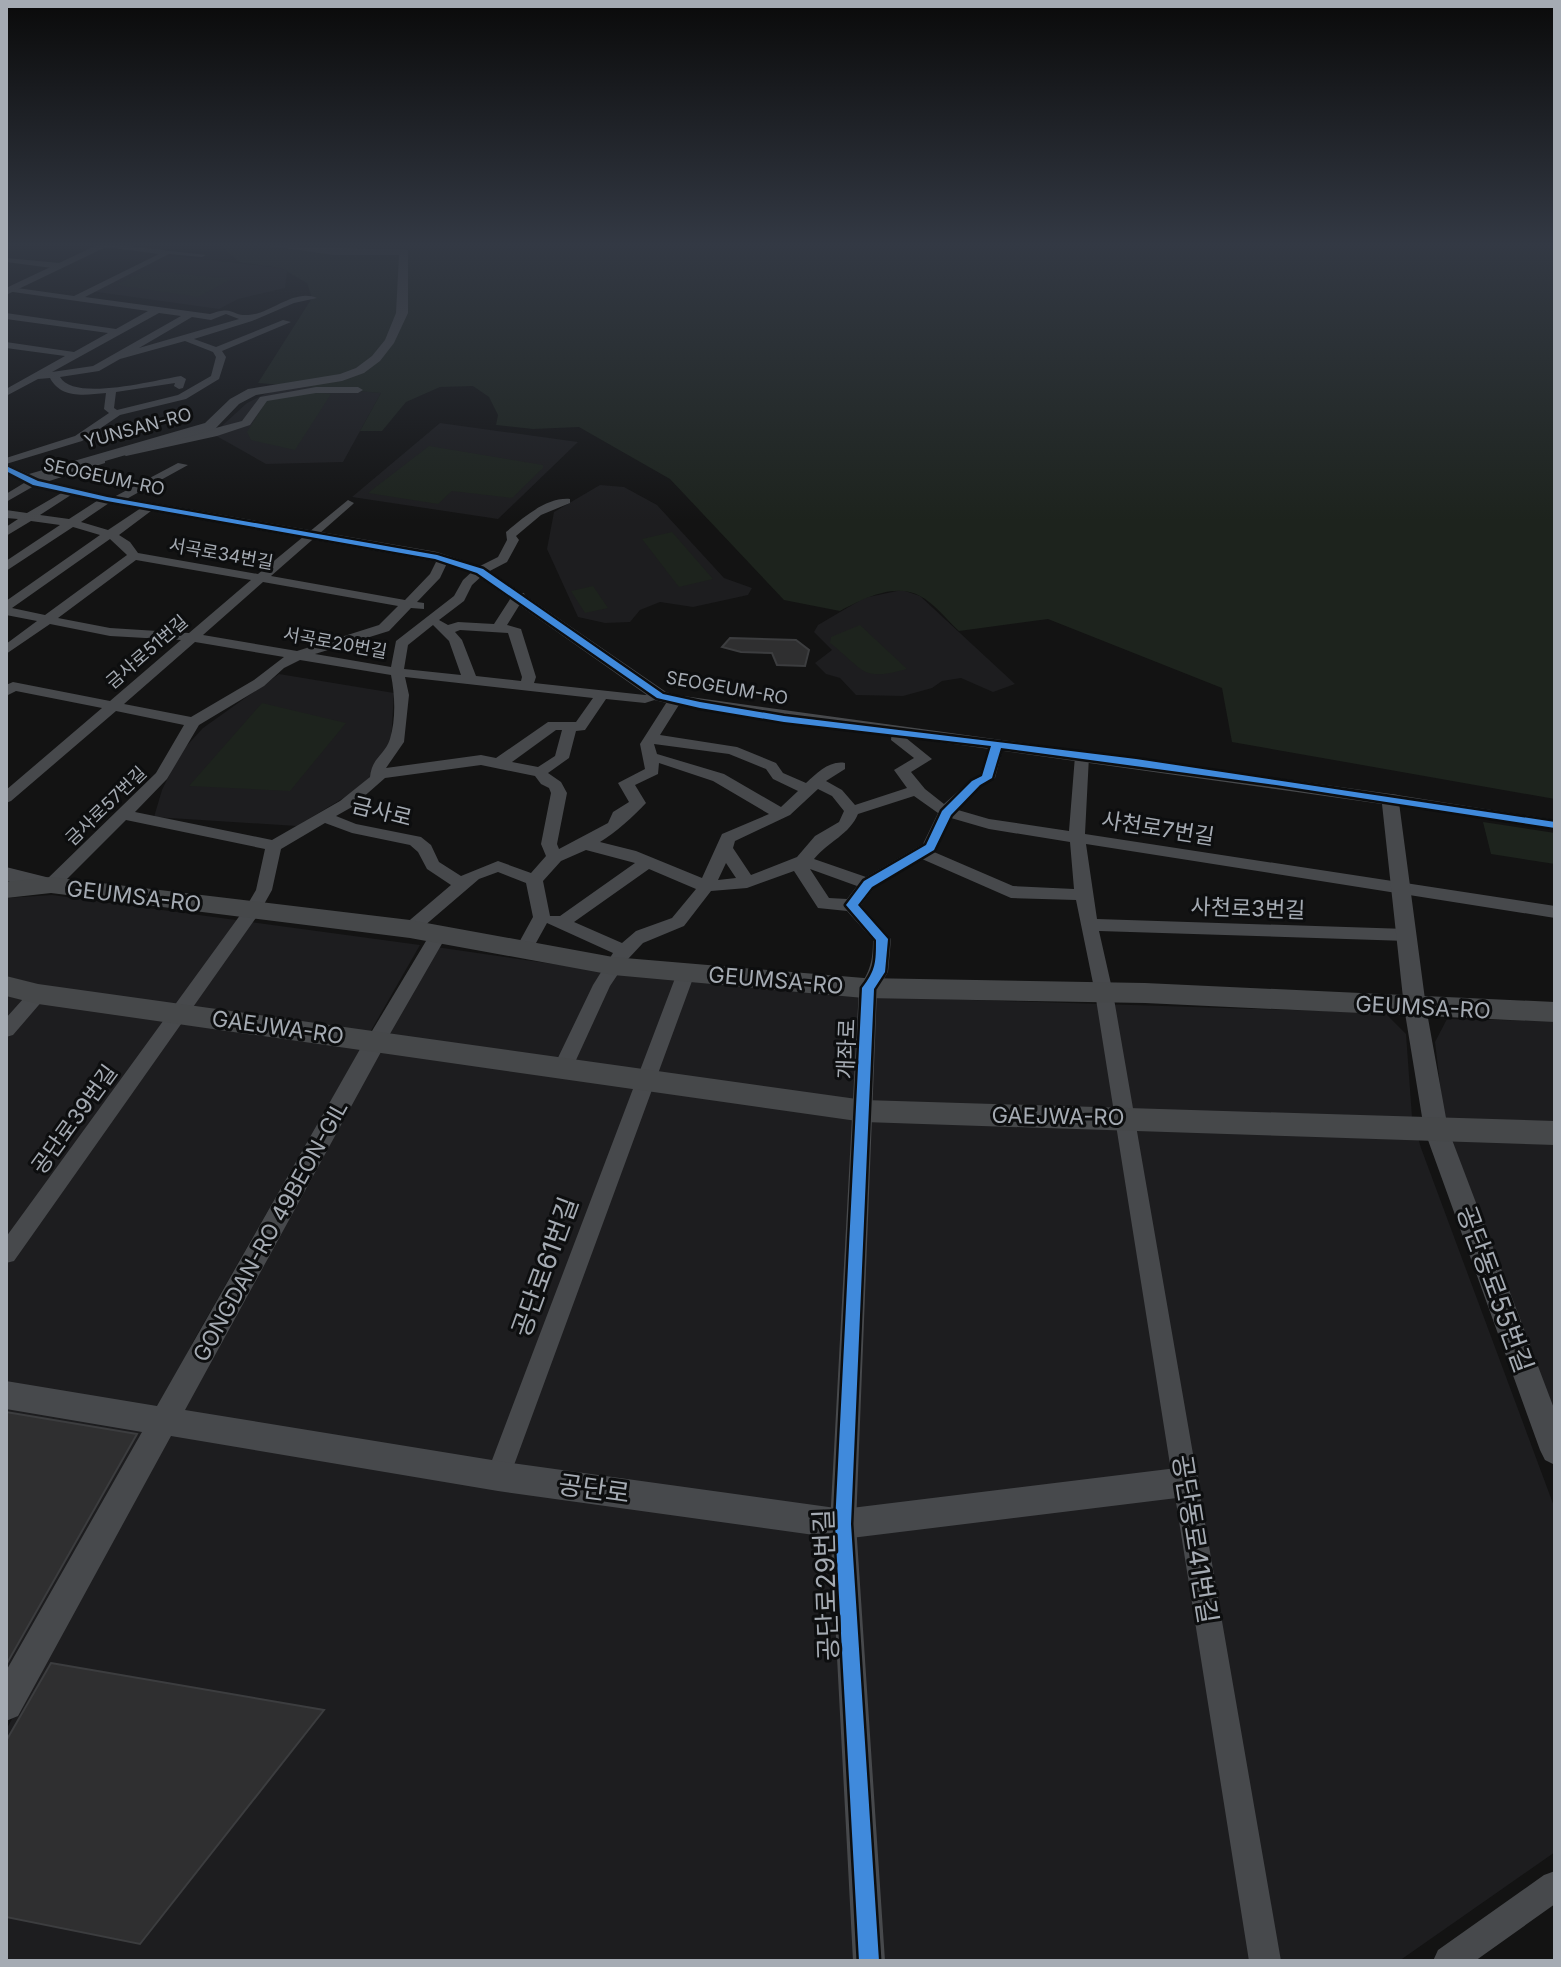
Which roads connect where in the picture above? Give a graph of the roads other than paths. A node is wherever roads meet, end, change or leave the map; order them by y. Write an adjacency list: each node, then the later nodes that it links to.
1 (106, 338): 9 (street)
2 (150, 338): 10 (street)
3 (191, 338): 6 (street)
4 (247, 338): 8 (street)
5 (390, 338): 22 (street, YUNSAN-RO)
6 (187, 339): 8 (street); 10 (street)
7 (6, 345): 9 (street)
8 (216, 350): 18 (street)
9 (75, 355): 13 (street)
10 (117, 357): 12 (street)
11 (6, 375): 13 (street)
12 (54, 375): 13 (street); 15 (street)
13 (32, 378): 17 (street)
14 (179, 386): 15 (street)
15 (111, 390): 18 (street)
16 (358, 390): 22 (street)
17 (6, 393)
18 (116, 413): 19 (street)
19 (6, 461)
20 (182, 465): 25 (street, SEOGEUM-RO)
21 (6, 468): 22 (street, SEOGEUM-RO)
22 (32, 481): 23 (street, SEOGEUM-RO); 24 (street)
23 (70, 491): 25 (street, SEOGEUM-RO); 30 (street)
24 (6, 499)
25 (112, 500): 28 (street, SEOGEUM-RO); 31 (street)
26 (566, 501): 38 (street)
27 (348, 503): 34 (street, 금사로51번길)
28 (151, 506): 33 (street); 34 (street, SEOGEUM-RO)
29 (6, 514): 30 (street)
30 (28, 518): 31 (street); 32 (street)
31 (69, 525): 33 (street); 37 (street)
32 (6, 532)
33 (111, 534): 35 (street, 서곡로34번길); 42 (street)
34 (312, 534): 36 (street, SEOGEUM-RO); 39 (street, 금사로51번길)
35 (134, 556): 39 (street, 서곡로34번길); 44 (street)
36 (443, 559): 38 (street, SEOGEUM-RO); 41 (street, 금사로57번길)
37 (6, 567)
38 (480, 571): 40 (street, SEOGEUM-RO); 43 (street)
39 (259, 580): 41 (street, 서곡로34번길); 47 (street, 금사로51번길)
40 (519, 596): 45 (street); 55 (street, SEOGEUM-RO)
41 (410, 604): 43 (street, 서곡로34번길); 49 (street, 금사로57번길)
42 (6, 609): 44 (street, 서곡로20번길)
43 (435, 616): 46 (street, 서곡로34번길); 50 (street)
44 (48, 619): 47 (street, 서곡로20번길); 48 (street)
45 (499, 626): 46 (street); 52 (street)
46 (448, 630): 51 (street)
47 (191, 637): 49 (street, 서곡로20번길); 56 (street, 금사로51번길)
48 (6, 650)
49 (298, 655): 50 (street, 서곡로20번길); 57 (street, 금사로57번길)
50 (397, 672): 51 (street, 서곡로20번길); 67 (street)
51 (470, 680): 52 (street, 서곡로20번길)
52 (526, 686): 54 (street, 서곡로20번길)
53 (6, 692): 56 (street)
54 (602, 694): 55 (street, 서곡로20번길); 58 (street)
55 (668, 698): 59 (street, SEOGEUM-RO); 60 (street)
56 (112, 706): 57 (street); 70 (street, 금사로51번길)
57 (193, 722): 75 (street, 금사로57번길)
58 (575, 727): 64 (street); 66 (street)
59 (899, 731): 61 (street, SEOGEUM-RO); 69 (street)
60 (651, 738): 63 (street); 68 (street)
61 (997, 744): 62 (street, SEOGEUM-RO); 73 (street)
62 (1082, 756): 71 (street, SEOGEUM-RO); 78 (street)
63 (650, 757): 74 (street); 79 (street)
64 (497, 765): 66 (street); 67 (street)
65 (840, 766): 68 (street)
66 (540, 772): 83 (street)
67 (378, 774): 76 (street)
68 (811, 786): 72 (street); 74 (street)
69 (914, 791): 72 (street); 73 (street, 사천로7번길)
70 (6, 798)
71 (1391, 799): 77 (street); 93 (street, 공단동로55번길)
72 (852, 811): 85 (street)
73 (946, 813): 78 (street, 사천로7번길); 82 (street)
74 (780, 814): 81 (street)
75 (125, 815): 80 (street); 91 (street, 금사로57번길)
76 (323, 817): 80 (street); 89 (street, 금사로)
77 (1555, 825)
78 (1077, 836): 93 (street, 사천로7번길); 95 (street)
79 (585, 844): 83 (street); 84 (street)
80 (274, 846): 97 (street, GAEJWA-RO)
81 (726, 850): 88 (street); 92 (street)
82 (922, 853): 90 (street); 95 (street)
83 (555, 857): 87 (street)
84 (648, 862): 92 (street); 100 (street)
85 (800, 862): 88 (street); 90 (street); 96 (street)
86 (6, 874): 91 (street, GEUMSA-RO)
87 (534, 880): 89 (street); 99 (street)
88 (747, 882): 92 (street)
89 (462, 884): 102 (street)
90 (868, 884): 96 (street)
91 (51, 885): 94 (main road, GEUMSA-RO); 97 (main road, GEUMSA-RO)
92 (705, 886): 106 (street)
93 (1401, 887): 98 (street, 사천로7번길); 104 (street, 공단동로55번길)
94 (6, 890)
95 (1083, 895): 101 (street)
96 (852, 905): 109 (street)
97 (252, 911): 102 (main road, GEUMSA-RO); 114 (street, GAEJWA-RO)
98 (1555, 912)
99 (542, 917): 100 (street); 105 (street)
100 (563, 924): 106 (street)
101 (1089, 925): 104 (street, 사천로3번길); 110 (street)
102 (410, 929): 103 (main road, GEUMSA-RO)
103 (438, 935): 105 (main road, GEUMSA-RO); 116 (street, GAEJWA-RO)
104 (1407, 935): 112 (street, 공단동로55번길)
105 (525, 948): 106 (main road, GEUMSA-RO)
106 (619, 959): 107 (main road, GEUMSA-RO); 117 (street)
107 (686, 973): 109 (main road, GEUMSA-RO); 118 (street)
108 (6, 986): 111 (main road, GAEJWA-RO)
109 (868, 988): 110 (main road, GEUMSA-RO); 119 (street, 개좌로)
110 (1104, 993): 112 (main road, GEUMSA-RO); 120 (street)
111 (38, 994): 114 (main road, GAEJWA-RO); 115 (street)
112 (1415, 1007): 113 (main road, GEUMSA-RO); 121 (street, 공단동로55번길)
113 (1555, 1012)
114 (181, 1013): 116 (main road, GAEJWA-RO); 123 (street, 공단로39번길)
115 (6, 1030)
116 (376, 1041): 117 (main road, GAEJWA-RO); 125 (street, GONGDAN-RO 49BEON-GIL)
117 (564, 1066): 118 (main road, GAEJWA-RO)
118 (645, 1078): 119 (main road, GAEJWA-RO); 127 (street, 공단로61번길)
119 (864, 1111): 120 (main road, GAEJWA-RO); 129 (street, 공단로29번길)
120 (1125, 1117): 121 (main road, GAEJWA-RO); 128 (street, 공단동로41번길)
121 (1436, 1129): 122 (main road, GAEJWA-RO); 126 (street, 공단동로55번길)
122 (1555, 1133)
123 (6, 1254)
124 (6, 1395): 125 (street, 공단로)
125 (164, 1420): 127 (street, 공단로); 130 (street, GONGDAN-RO 49BEON-GIL)
126 (1555, 1450)
127 (498, 1476): 129 (street, 공단로)
128 (1185, 1482): 129 (street, 공단로); 133 (street, 공단동로41번길)
129 (843, 1524): 132 (street, 공단로29번길)
130 (6, 1704)
131 (1555, 1886): 134 (street)
132 (869, 1961)
133 (1265, 1961)
134 (1449, 1961)

